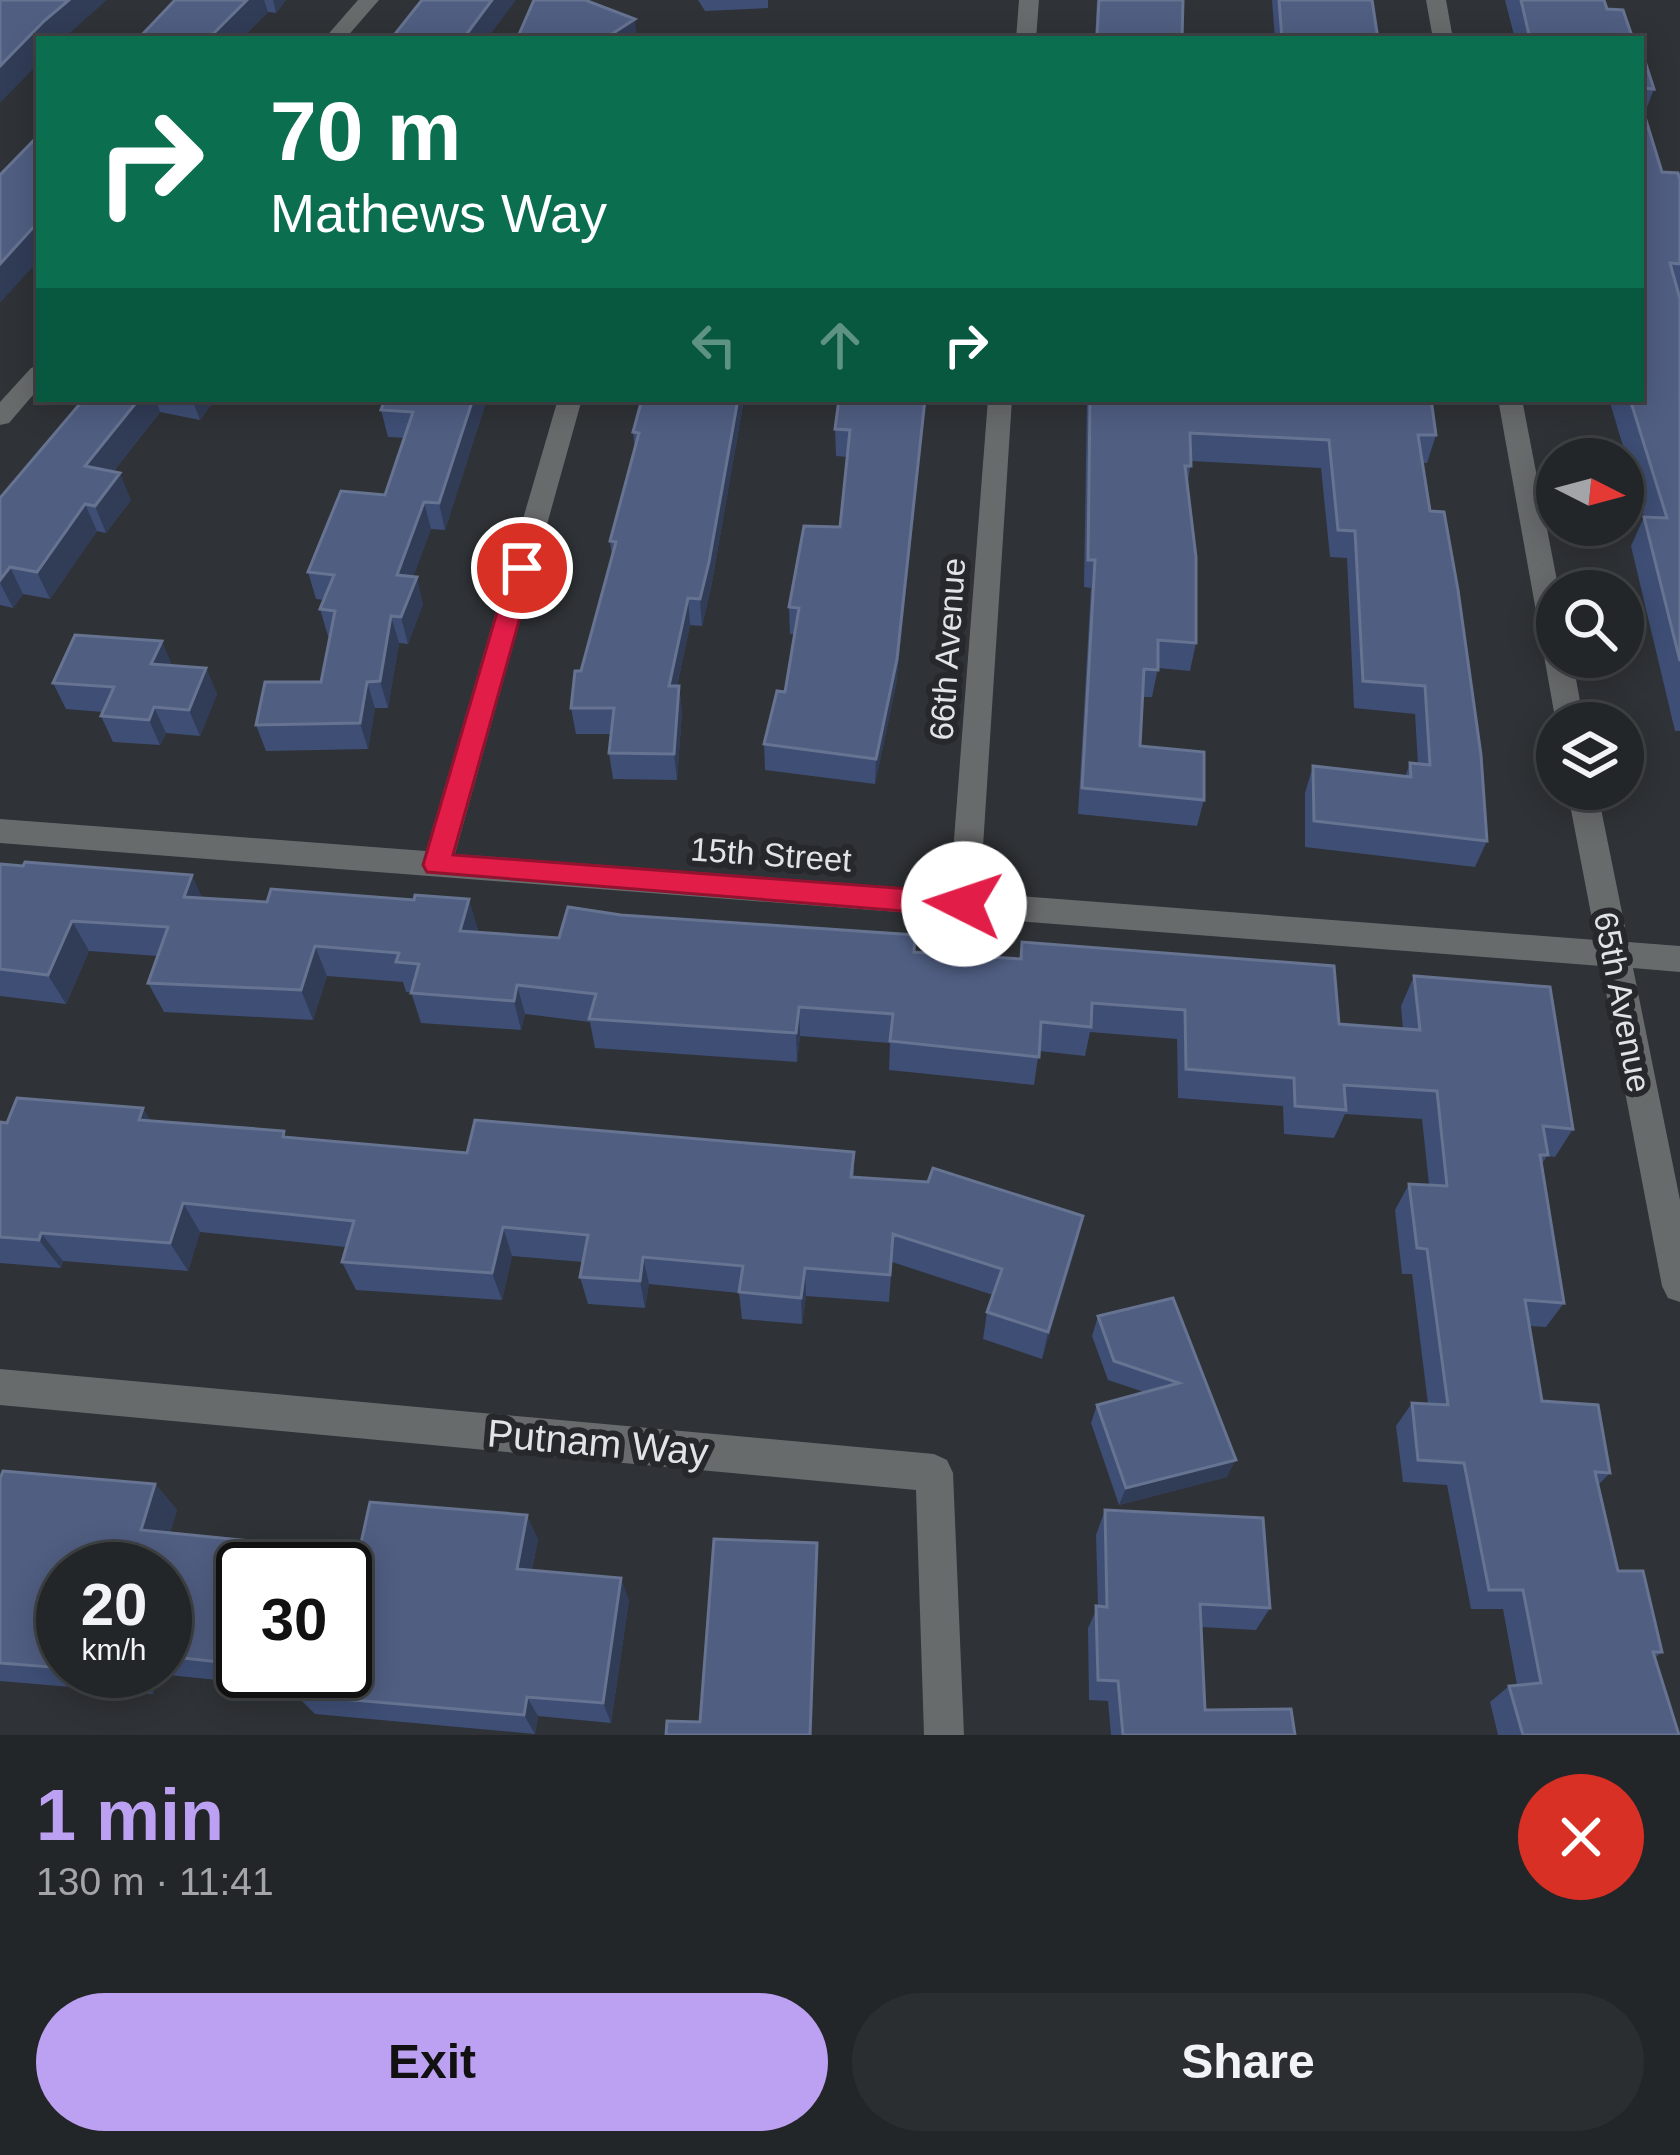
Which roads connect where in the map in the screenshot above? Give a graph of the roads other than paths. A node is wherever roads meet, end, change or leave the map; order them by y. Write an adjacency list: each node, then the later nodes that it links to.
1 (369, 0): 4 (street)
2 (1029, 0): 5 (street)
3 (1436, 0): 6 (street)
4 (337, 36)
5 (1026, 36)
6 (1442, 36)
7 (36, 376): 11 (street)
8 (569, 402): 15 (street)
9 (1000, 402): 16 (street, 66th Avenue)
10 (1511, 402): 12 (street)
11 (0, 417)
12 (1541, 570)
13 (1586, 810): 17 (street, 65th Avenue)
14 (0, 831): 15 (street, 15th Street)
15 (437, 865): 16 (street, 15th Street)
16 (964, 904): 17 (street, 15th Street)
17 (1613, 954): 18 (street, 15th Street); 19 (street, 65th Avenue)
18 (1680, 959)
19 (1680, 1286)
20 (0, 1387): 21 (street, Putnam Way)
21 (944, 1735)

